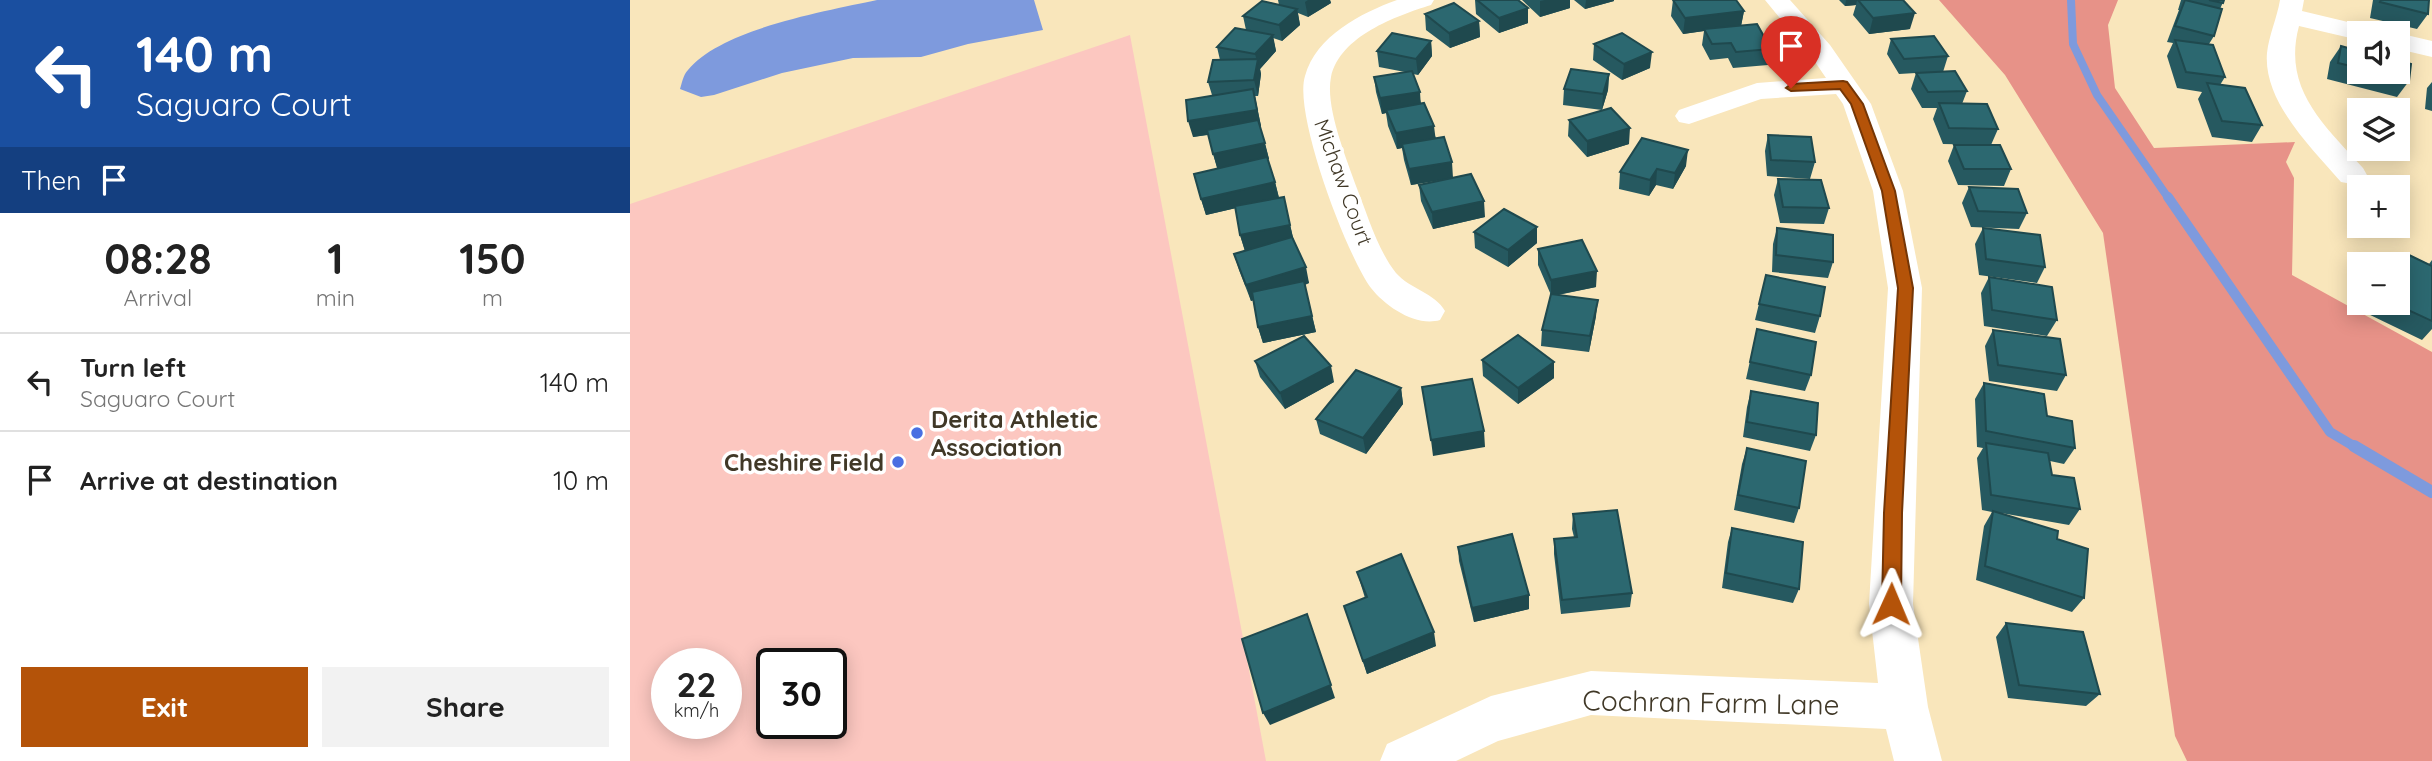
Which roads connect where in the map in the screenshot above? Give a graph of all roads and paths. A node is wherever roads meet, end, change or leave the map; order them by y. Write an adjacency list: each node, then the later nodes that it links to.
1 (1422, 0): 10 (street, Michaw Court)
2 (1777, 0): 7 (street)
3 (2291, 8): 4 (street); 9 (street)
4 (2347, 27)
5 (2410, 44): 6 (street)
6 (2432, 49)
7 (1843, 85): 8 (street); 11 (street)
8 (1689, 116)
9 (2352, 175)
10 (1428, 311)
11 (1904, 707): 12 (street, Cochran Farm Lane); 13 (street)
12 (1404, 761)
13 (1918, 761)

